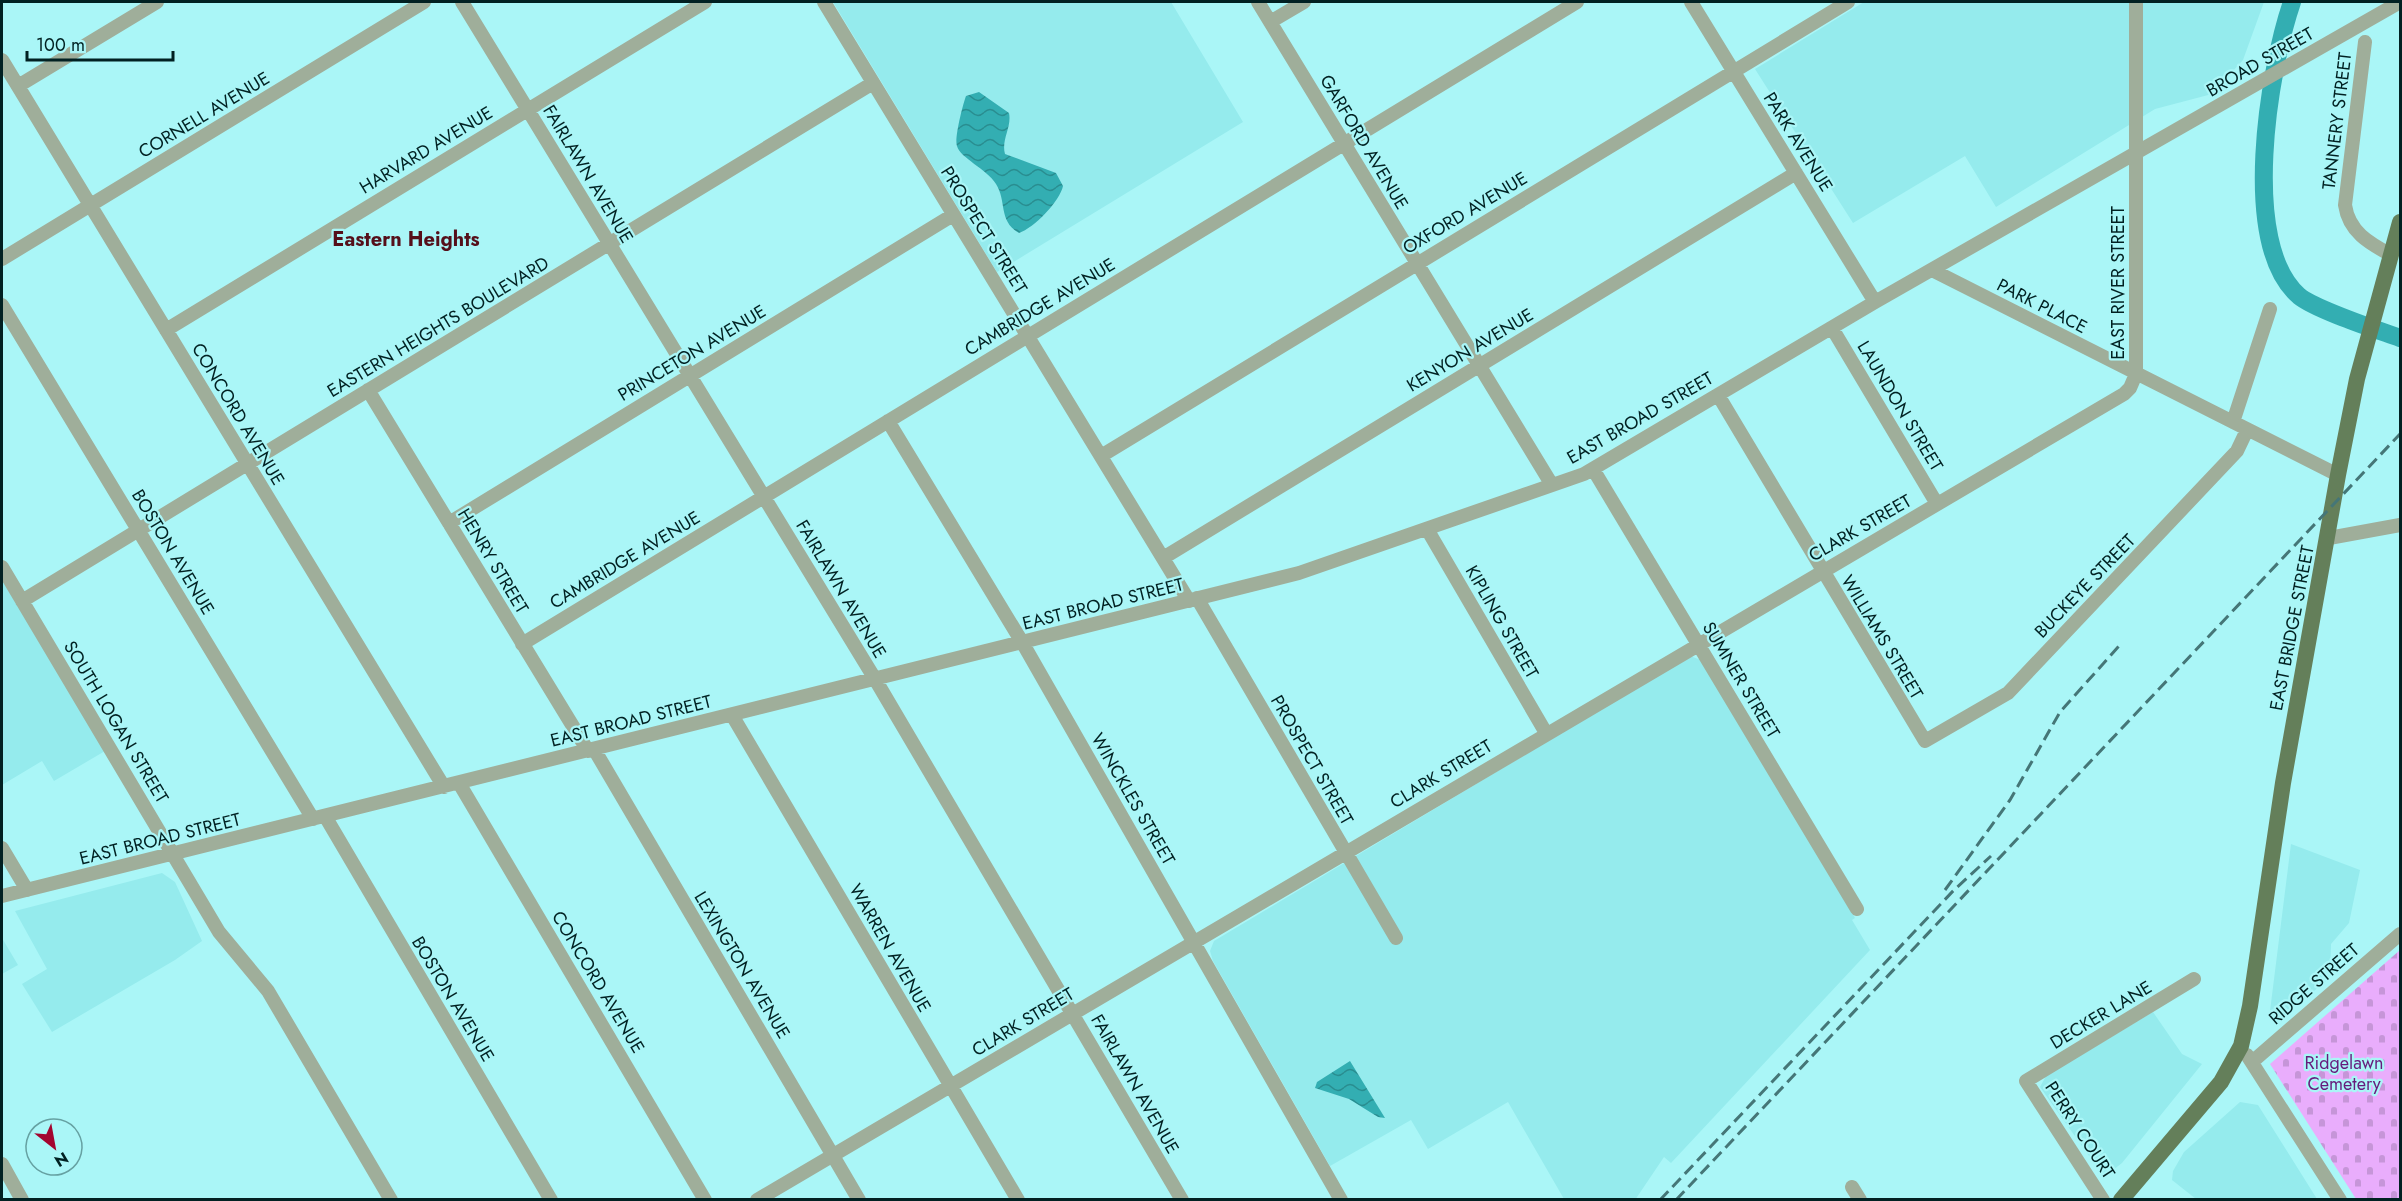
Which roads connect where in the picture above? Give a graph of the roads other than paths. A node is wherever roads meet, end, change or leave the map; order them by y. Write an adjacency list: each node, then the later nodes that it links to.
1 (157, 2): 18 (street)
2 (424, 2): 23 (street, CORNELL AVENUE)
3 (462, 2): 19 (street, FAIRLAWN AVENUE)
4 (705, 2): 19 (street, HARVARD AVENUE)
5 (824, 2): 17 (street, PROSPECT STREET)
6 (1258, 2): 13 (street, GARFORD AVENUE)
7 (1304, 2): 13 (street)
8 (1577, 2): 20 (street, CAMBRIDGE AVENUE)
9 (1691, 2): 16 (street, PARK AVENUE)
10 (1848, 2): 16 (street, OXFORD AVENUE)
11 (2136, 2): 21 (street, EAST RIVER STREET)
12 (2400, 2): 21 (street, BROAD STREET)
13 (1270, 22): 20 (street, GARFORD AVENUE)
14 (2365, 42): 27 (street, TANNERY STREET)
15 (2, 60): 18 (street, CONCORD AVENUE)
16 (1733, 71): 22 (street, PARK AVENUE); 29 (street, OXFORD AVENUE)
17 (873, 83): 24 (street, PROSPECT STREET); 26 (street, EASTERN HEIGHTS BOULEVARD)
18 (18, 86): 23 (street, CONCORD AVENUE)
19 (527, 109): 26 (street, FAIRLAWN AVENUE); 35 (street, HARVARD AVENUE)
20 (1344, 143): 29 (street, GARFORD AVENUE); 36 (street, CAMBRIDGE AVENUE)
21 (2137, 152): 30 (street, EAST BROAD STREET); 38 (street, EAST RIVER STREET)
22 (1796, 173): 31 (street, PARK AVENUE); 37 (street, KENYON AVENUE)
23 (90, 205): 28 (street, CORNELL AVENUE); 35 (street, CONCORD AVENUE)
24 (953, 215): 36 (street, PROSPECT STREET); 39 (street, PRINCETON AVENUE)
25 (2400, 222): 27 (main road, EAST BRIDGE STREET)
26 (609, 243): 39 (street, FAIRLAWN AVENUE); 40 (street, EASTERN HEIGHTS BOULEVARD)
27 (2391, 255): 48 (main road, EAST BRIDGE STREET)
28 (2, 259)
29 (1418, 264): 37 (street, GARFORD AVENUE); 45 (street, OXFORD AVENUE)
30 (1932, 270): 31 (street, EAST BROAD STREET); 38 (street, PARK PLACE)
31 (1875, 302): 34 (street, EAST BROAD STREET)
32 (2, 305): 55 (street, BOSTON AVENUE)
33 (2270, 309): 43 (street)
34 (1832, 328): 41 (street, EAST BROAD STREET); 51 (street, LAUNDON STREET)
35 (166, 330): 46 (street, CONCORD AVENUE)
36 (1028, 336): 42 (street, CAMBRIDGE AVENUE); 45 (street, PROSPECT STREET)
37 (1480, 366): 49 (street, GARFORD AVENUE); 57 (street, KENYON AVENUE)
38 (2136, 374): 43 (street, EAST RIVER STREET); 51 (street, CLARK STREET)
39 (690, 376): 50 (street, FAIRLAWN AVENUE); 52 (street, PRINCETON AVENUE)
40 (368, 390): 46 (street, EASTERN HEIGHTS BOULEVARD); 52 (street, HENRY STREET)
41 (1718, 395): 47 (street, EAST BROAD STREET); 59 (street, WILLIAMS STREET)
42 (888, 421): 50 (street, CAMBRIDGE AVENUE); 62 (street, WINCKLES STREET)
43 (2232, 422): 44 (street, EAST RIVER STREET)
44 (2247, 430): 48 (street, EAST RIVER STREET); 68 (street, BUCKEYE STREET)
45 (1101, 456): 57 (street, PROSPECT STREET)
46 (248, 464): 55 (street, EASTERN HEIGHTS BOULEVARD); 71 (street, CONCORD AVENUE)
47 (1593, 469): 49 (street, EAST BROAD STREET); 64 (street, SUMNER STREET)
48 (2338, 475): 56 (main road, EAST BRIDGE STREET)
49 (1552, 485): 54 (street, EAST BROAD STREET)
50 (764, 496): 63 (street, CAMBRIDGE AVENUE); 65 (street, FAIRLAWN AVENUE)
51 (1937, 504): 59 (street, CLARK STREET)
52 (448, 523): 63 (street, HENRY STREET)
53 (2400, 525): 56 (street)
54 (1427, 529): 60 (street, EAST BROAD STREET); 67 (street, KIPLING STREET)
55 (138, 530): 61 (street, EASTERN HEIGHTS BOULEVARD); 72 (street, BOSTON AVENUE)
56 (2329, 538): 84 (main road, EAST BRIDGE STREET)
57 (1163, 558): 60 (street, PROSPECT STREET)
58 (2, 567): 61 (street, SOUTH LOGAN STREET)
59 (1821, 572): 64 (street, CLARK STREET); 68 (street, WILLIAMS STREET)
60 (1193, 600): 62 (street, EAST BROAD STREET); 74 (street, PROSPECT STREET)
61 (22, 601): 75 (street, SOUTH LOGAN STREET)
62 (1022, 642): 65 (street, EAST BROAD STREET); 81 (street, WINCKLES STREET)
63 (522, 644): 69 (street, HENRY STREET)
64 (1698, 644): 67 (street, CLARK STREET); 78 (street, SUMNER STREET)
65 (875, 679): 66 (street, EAST BROAD STREET); 83 (street, FAIRLAWN AVENUE)
66 (732, 715): 69 (street, EAST BROAD STREET); 87 (street, WARREN AVENUE)
67 (1546, 733): 74 (street, CLARK STREET)
68 (1925, 741)
69 (591, 750): 70 (street, EAST BROAD STREET); 88 (street, LEXINGTON AVENUE)
70 (459, 783): 71 (street, EAST BROAD STREET); 94 (street, CONCORD AVENUE)
71 (444, 787): 72 (street, EAST BROAD STREET)
72 (319, 818): 75 (street, EAST BROAD STREET); 93 (street, BOSTON AVENUE)
73 (2, 848): 76 (street)
74 (1345, 852): 80 (street, PROSPECT STREET); 81 (street, CLARK STREET)
75 (174, 855): 76 (street, EAST BROAD STREET); 92 (street, SOUTH LOGAN STREET)
76 (27, 890): 77 (street, EAST BROAD STREET)
77 (2, 896)
78 (1857, 909)
79 (2400, 934): 85 (street, RIDGE STREET)
80 (1396, 938)
81 (1194, 942): 83 (street, CLARK STREET); 99 (street, WINCKLES STREET)
82 (2194, 979): 86 (street, DECKER LANE)
83 (1072, 1014): 87 (street, CLARK STREET); 98 (street, FAIRLAWN AVENUE)
84 (2241, 1046): 85 (street); 102 (main road, EAST BRIDGE STREET)
85 (2252, 1062): 103 (street)
86 (2026, 1081): 101 (street, PERRY COURT)
87 (950, 1086): 88 (street, CLARK STREET); 97 (street, WARREN AVENUE)
88 (832, 1155): 95 (street, CLARK STREET); 96 (street, LEXINGTON AVENUE)
89 (2, 1164): 91 (street)
90 (1852, 1187): 100 (street)
91 (22, 1200)
92 (391, 1200)
93 (551, 1200)
94 (705, 1200)
95 (757, 1200)
96 (859, 1200)
97 (1018, 1200)
98 (1182, 1200)
99 (1341, 1200)
100 (1860, 1200)
101 (2103, 1200)
102 (2121, 1200)
103 (2340, 1200)

